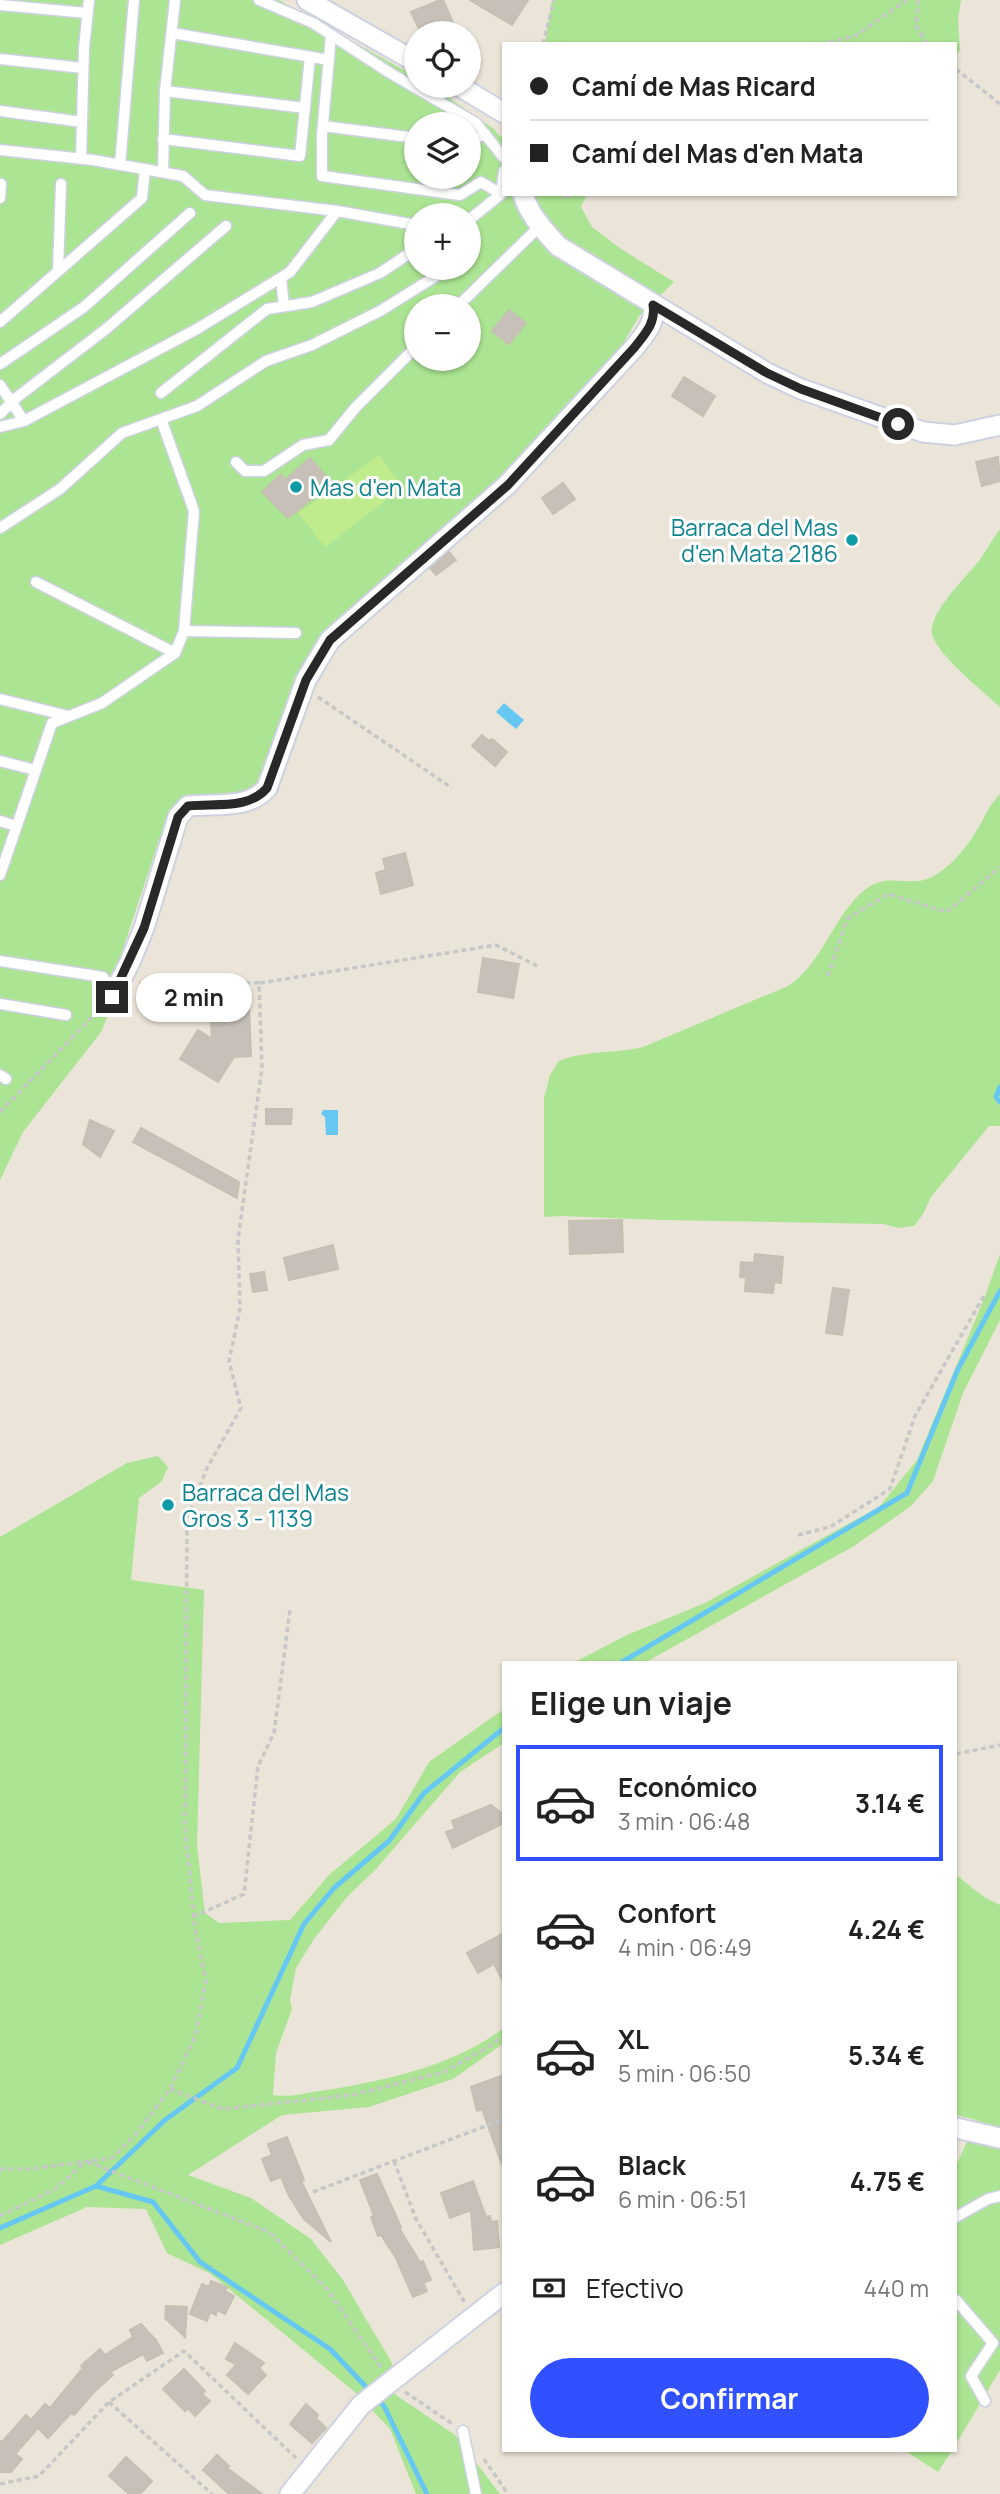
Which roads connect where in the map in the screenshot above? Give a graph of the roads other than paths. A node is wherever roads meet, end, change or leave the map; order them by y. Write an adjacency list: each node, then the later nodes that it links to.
1 (89, 0): 7 (lane)
2 (134, 0): 29 (lane)
3 (175, 0): 8 (lane)
4 (258, 0): 9 (lane)
5 (307, 0): 10 (street)
6 (0, 5): 7 (lane)
7 (87, 13): 14 (lane)
8 (172, 33): 11 (lane); 15 (lane)
9 (331, 35): 13 (lane); 22 (lane)
10 (404, 55)
11 (310, 57): 13 (lane); 17 (lane)
12 (0, 59): 14 (lane)
13 (329, 61): 21 (lane)
14 (83, 68): 20 (lane)
15 (164, 92): 17 (lane); 25 (lane)
16 (479, 98): 19 (street)
17 (305, 108): 25 (lane)
18 (0, 111): 20 (lane)
19 (502, 112)
20 (82, 122): 28 (lane)
21 (323, 126): 23 (lane); 35 (lane)
22 (485, 134): 24 (lane); 27 (lane)
23 (404, 136)
24 (481, 136)
25 (163, 139): 31 (lane)
26 (0, 150): 28 (lane)
27 (502, 155)
28 (81, 159): 29 (lane)
29 (120, 165): 30 (lane)
30 (145, 169): 31 (lane); 45 (lane)
31 (163, 172): 39 (lane)
32 (1, 184): 37 (lane)
33 (61, 184): 45 (lane)
34 (502, 186): 35 (lane)
35 (501, 194): 38 (lane)
36 (524, 196): 43 (street)
37 (0, 198)
38 (481, 210)
39 (337, 211): 41 (lane); 46 (lane)
40 (190, 214): 53 (lane)
41 (404, 223)
42 (226, 226): 56 (lane)
43 (540, 226): 48 (lane); 49 (street)
44 (404, 256): 50 (lane)
45 (58, 271): 51 (lane)
46 (281, 278): 50 (lane); 59 (lane)
47 (430, 280): 58 (lane)
48 (470, 294)
49 (653, 305): 60 (street); 76 (street)
50 (284, 306): 55 (lane)
51 (0, 322)
52 (404, 359): 62 (lane)
53 (0, 364)
54 (0, 385): 56 (lane)
55 (161, 393)
56 (12, 402): 57 (lane); 59 (lane)
57 (0, 415)
58 (161, 419): 63 (lane); 65 (lane)
59 (24, 421): 61 (lane)
60 (1000, 425)
61 (0, 427)
62 (236, 462)
63 (0, 528)
64 (36, 582): 67 (lane)
65 (184, 631): 66 (lane); 67 (lane)
66 (296, 633)
67 (175, 653): 69 (lane)
68 (0, 699): 69 (lane)
69 (69, 716): 71 (lane)
70 (0, 761): 71 (lane)
71 (35, 770): 73 (lane)
72 (0, 821): 73 (lane)
73 (16, 826): 74 (lane)
74 (0, 875)
75 (0, 961): 76 (lane)
76 (111, 986)
77 (0, 1004): 78 (lane)
78 (65, 1015)
79 (957, 2128): 80 (street)
80 (1000, 2138)
81 (1000, 2196): 82 (lane)
82 (957, 2216)
83 (502, 2295): 87 (street)
84 (957, 2301): 85 (lane)
85 (985, 2402)
86 (463, 2431): 88 (lane)
87 (290, 2494)
88 (476, 2494)

